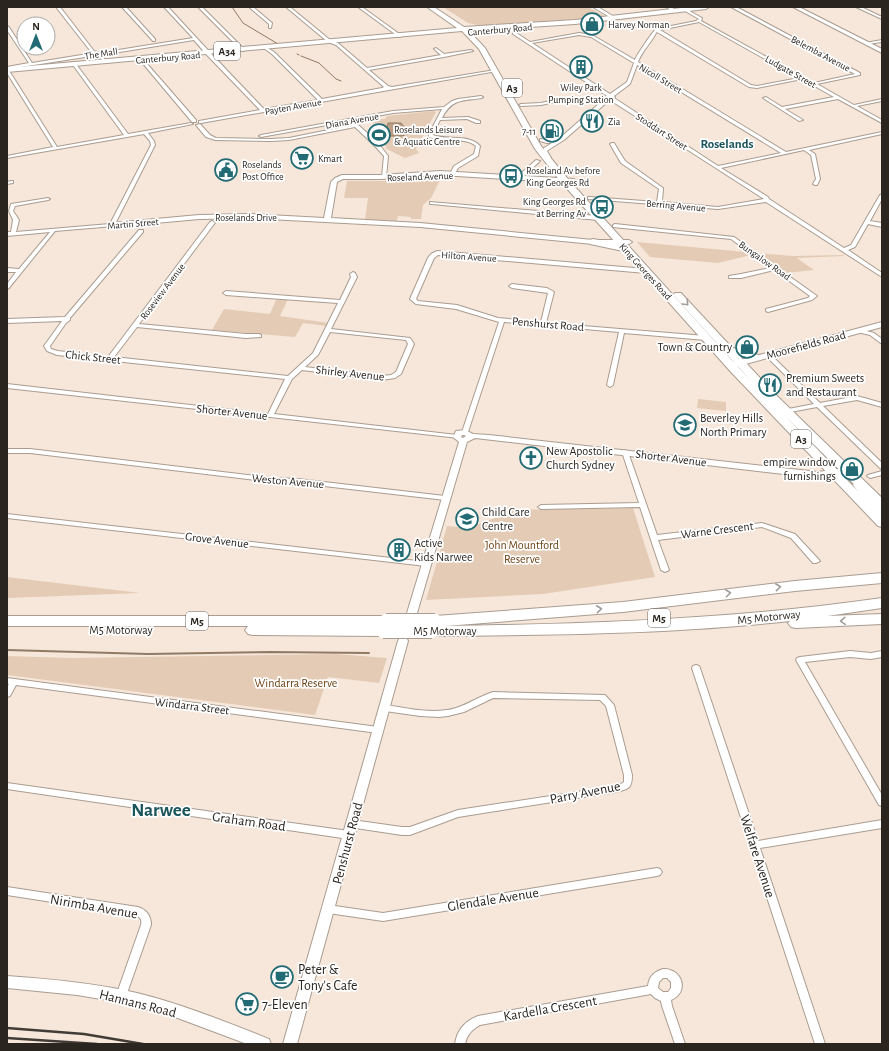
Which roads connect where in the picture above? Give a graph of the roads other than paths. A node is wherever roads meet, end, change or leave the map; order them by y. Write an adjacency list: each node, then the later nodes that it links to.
1 (58, 7): 46 (street)
2 (124, 7): 35 (street)
3 (166, 7): 34 (street)
4 (200, 7): 42 (street)
5 (251, 7): 23 (street)
6 (288, 7): 37 (street)
7 (360, 7): 32 (street)
8 (430, 7): 21 (highway, King Georges Road / A3)
9 (438, 7): 21 (highway, King Georges Road / A3)
10 (595, 7): 18 (street)
11 (668, 7): 17 (street)
12 (706, 7): 16 (highway, Canterbury Road / A34)
13 (733, 7): 60 (street, Belemba Avenue)
14 (795, 7): 40 (street)
15 (858, 7): 19 (street)
16 (686, 10): 17 (highway, Canterbury Road / A34); 20 (street, Ludgate Street)
17 (675, 11): 18 (highway, Canterbury Road / A34)
18 (614, 18): 24 (highway, Canterbury Road / A34)
19 (882, 18)
20 (699, 21): 26 (street); 57 (street, Ludgate Street)
21 (458, 23): 24 (highway); 25 (highway, King Georges Road / A3); 29 (highway)
22 (7, 27): 52 (street)
23 (270, 27)
24 (491, 28): 25 (highway, Canterbury Road / A34); 30 (highway)
25 (469, 30): 27 (highway, Canterbury Road / A34); 29 (highway, Canterbury Road / A34); 39 (highway, King Georges Road / A3); 69 (highway, King Georges Road / A3)
26 (656, 30): 31 (street); 33 (street)
27 (448, 33): 29 (highway, Canterbury Road / A34); 39 (highway)
28 (514, 33): 38 (street, Stoddart Street)
29 (424, 34): 32 (highway, Canterbury Road / A34)
30 (481, 35)
31 (653, 35): 33 (street); 51 (street)
32 (400, 36): 37 (highway, Canterbury Road / A34)
33 (665, 36): 57 (street)
34 (196, 39): 46 (street, The Mall); 47 (street)
35 (154, 40)
36 (882, 41): 40 (street)
37 (334, 42): 43 (highway, Canterbury Road / A34); 55 (street)
38 (528, 43): 51 (street, Nicoll Street); 63 (street, Stoddart Street)
39 (478, 44): 56 (highway, King Georges Road / A3)
40 (867, 44): 44 (street)
41 (436, 49): 48 (street)
42 (243, 50): 43 (highway, Canterbury Road / A34); 47 (highway, Canterbury Road / A34)
43 (270, 50): 68 (street)
44 (882, 50)
45 (471, 51): 48 (street)
46 (98, 53): 50 (street); 52 (street, The Mall)
47 (207, 53): 49 (highway, Canterbury Road / A34); 73 (street)
48 (444, 56): 55 (street)
49 (142, 59): 50 (highway, Canterbury Road / A34); 79 (street)
50 (105, 62): 53 (highway, Canterbury Road / A34)
51 (636, 62): 63 (street); 91 (street, Nicoll Street)
52 (31, 64): 54 (street, The Mall)
53 (75, 65): 54 (highway, Canterbury Road / A34); 83 (street)
54 (7, 69): 58 (street)
55 (366, 69): 61 (street)
56 (495, 70): 61 (street); 93 (highway, King Georges Road / A3)
57 (803, 78): 60 (street, Ludgate Street)
58 (15, 82): 59 (street); 88 (street)
59 (7, 83)
60 (814, 84): 65 (street, Ludgate Street)
61 (386, 88): 68 (street, Payten Avenue)
62 (481, 97): 71 (street, Diana Avenue)
63 (612, 98): 86 (street); 95 (street, Stoddart Street)
64 (765, 98): 72 (street)
65 (838, 98): 70 (street, Ludgate Street); 72 (street)
66 (558, 100): 69 (street)
67 (882, 100): 70 (street)
68 (322, 101): 73 (street, Payten Avenue)
69 (521, 105): 85 (highway, King Georges Road / A3)
70 (853, 106): 78 (street, Ludgate Street)
71 (444, 108): 74 (street); 75 (street, Diana Avenue)
72 (782, 108): 76 (street)
73 (263, 111): 79 (street, Payten Avenue)
74 (440, 119): 77 (street); 97 (street)
75 (349, 120): 80 (street); 84 (street, Diana Avenue)
76 (801, 120)
77 (478, 122)
78 (882, 122)
79 (196, 123): 80 (street); 81 (street, Payten Avenue)
80 (356, 126): 98 (street)
81 (145, 132): 83 (street, Payten Avenue); 117 (street)
82 (882, 133): 90 (street)
83 (127, 135): 88 (street, Payten Avenue)
84 (261, 136)
85 (542, 140): 86 (street); 89 (highway, King Georges Road / A3)
86 (560, 140): 89 (street)
87 (612, 144): 109 (street)
88 (56, 148): 92 (street, Payten Avenue)
89 (549, 149): 93 (street); 102 (highway, King Georges Road / A3)
90 (805, 149): 91 (street); 103 (street)
91 (785, 153): 95 (street)
92 (7, 157)
93 (547, 160): 96 (highway, King Georges Road / A3)
94 (538, 161): 99 (street)
95 (718, 167): 107 (street, Stoddart Street)
96 (556, 171): 100 (street, Roseland Avenue); 101 (highway, King Georges Road / A3)
97 (452, 174): 98 (street, Roseland Avenue); 99 (street, Roseland Avenue)
98 (384, 177): 110 (street, Roseland Avenue)
99 (518, 178): 100 (street, Roseland Avenue)
100 (534, 179): 101 (street, Roseland Avenue)
101 (564, 180): 102 (street, Roseland Avenue); 112 (highway, King Georges Road / A3)
102 (574, 181): 105 (highway, King Georges Road / A3)
103 (815, 184)
104 (882, 195): 115 (street)
105 (590, 198): 109 (street, Berring Avenue); 119 (highway, King Georges Road / A3)
106 (48, 199): 122 (street)
107 (764, 199): 109 (street, Berring Avenue); 126 (street, Stoddart Street)
108 (432, 203): 112 (street)
109 (659, 204)
110 (330, 207): 113 (street); 114 (street, Roseland Avenue)
111 (208, 217): 113 (street, Roselands Drive); 117 (street, Martin Street)
112 (598, 218): 125 (highway, King Georges Road / A3)
113 (302, 220): 114 (street, Roselands Drive)
114 (333, 220): 124 (street, Roselands Drive)
115 (867, 222): 118 (street); 126 (street)
116 (212, 223): 144 (street, Roseview Avenue)
117 (112, 225): 120 (street, Martin Street)
118 (882, 225)
119 (615, 226): 125 (highway, King Georges Road / A3); 127 (street, Bungalow Road)
120 (54, 231): 122 (street, Martin Street); 129 (street)
121 (141, 231): 139 (street, Chick Street)
122 (13, 233): 123 (street, Martin Street)
123 (7, 234)
124 (589, 242): 125 (street, Roselands Drive); 125 (highway)
125 (624, 242): 130 (highway, King Georges Road / A3); 152 (highway, King Georges Road / A3, one-way to 152)
126 (844, 250): 132 (street, Stoddart Street)
127 (775, 268): 133 (street); 138 (street, Bungalow Road)
128 (7, 270): 129 (street)
129 (21, 271): 135 (street)
130 (646, 271): 141 (street, Hilton Avenue); 148 (highway, King Georges Road / A3)
131 (353, 274): 137 (street)
132 (882, 275)
133 (731, 277)
134 (512, 286): 142 (street)
135 (7, 287)
136 (226, 293): 137 (street)
137 (341, 302): 145 (street)
138 (768, 310)
139 (68, 319): 140 (street); 154 (street, Chick Street)
140 (7, 321)
141 (502, 321): 142 (street, Penshurst Road); 164 (street, Penshurst Road)
142 (543, 324): 146 (street, Penshurst Road)
143 (882, 324): 147 (main road, Moorefields Road)
144 (136, 325): 149 (street); 154 (street, Roseview Avenue)
145 (328, 330): 156 (street); 156 (street, Shirley Avenue)
146 (622, 330): 150 (street, Penshurst Road); 158 (street)
147 (859, 331): 151 (street); 153 (main road, Moorefields Road)
148 (703, 334): 150 (street, Penshurst Road); 150 (street); 155 (highway, King Georges Road / A3)
149 (259, 336)
150 (688, 336)
151 (882, 342)
152 (727, 348): 153 (main road); 155 (highway, King Georges Road / A3)
153 (767, 355): 155 (main road, Moorefields Road); 160 (street)
154 (110, 358): 157 (street, Chick Street)
155 (736, 364): 162 (highway, King Georges Road / A3); 170 (highway, King Georges Road / A3)
156 (301, 368): 157 (street)
157 (289, 378): 163 (street)
158 (610, 385)
159 (7, 386): 163 (street, Shorter Avenue)
160 (817, 404): 161 (street); 162 (street); 167 (street)
161 (882, 405)
162 (785, 411): 168 (highway, King Georges Road / A3)
163 (270, 416): 164 (street, Shorter Avenue)
164 (464, 437): 166 (street, Shorter Avenue); 172 (street, Penshurst Road)
165 (7, 451): 172 (street, Weston Avenue)
166 (625, 452): 170 (street, Shorter Avenue); 174 (street)
167 (882, 467)
168 (846, 471): 170 (street, Shorter Avenue); 171 (highway, King Georges Road / A3)
169 (882, 473): 171 (street)
170 (834, 474): 179 (highway, King Georges Road / A3)
171 (865, 480): 173 (highway); 175 (highway, King Georges Road / A3); 177 (highway)
172 (445, 498): 182 (street, Penshurst Road)
173 (882, 502)
174 (642, 505): 176 (street); 180 (street)
175 (882, 505)
176 (541, 507)
177 (882, 514)
178 (7, 516): 182 (street, Grove Avenue)
179 (882, 523)
180 (654, 538): 181 (street, Warne Crescent); 183 (street)
181 (816, 561)
182 (426, 564): 189 (street, Penshurst Road)
183 (665, 570)
184 (882, 574): 186 (highway)
185 (882, 578): 186 (highway)
186 (798, 585): 193 (highway, one-way to 186)
187 (882, 595): 193 (highway, M5 Motorway / M5)
188 (882, 603): 193 (highway, M5 Motorway / M5)
189 (412, 613)
190 (882, 619): 193 (highway, M5, one-way to 193)
191 (7, 621): 192 (highway, M5 Motorway / M5)
192 (385, 626): 193 (highway, M5 Motorway / M5, bridge); 194 (highway, M5 Motorway / M5)
193 (433, 626)
194 (7, 630)
195 (403, 641): 200 (street, Penshurst Road)
196 (882, 654): 203 (street)
197 (696, 668): 206 (street, Welfare Avenue)
198 (10, 682): 199 (street); 201 (street, Windarra Street)
199 (7, 694)
200 (385, 708): 201 (street, Penshurst Road); 205 (street, Parry Avenue)
201 (378, 730): 205 (street, Penshurst Road)
202 (7, 786): 205 (street, Graham Road)
203 (882, 803)
204 (882, 824): 206 (street)
205 (351, 829): 209 (street, Penshurst Road)
206 (755, 845): 218 (street, Welfare Avenue)
207 (657, 872): 209 (street, Glendale Avenue)
208 (7, 891): 212 (street, Nirimba Avenue)
209 (328, 909): 215 (street, Penshurst Road)
210 (7, 982): 212 (main road, Hannans Road)
211 (654, 989): 213 (street); 213 (street); 216 (street, Kardella Crescent)
212 (121, 996): 214 (main road, Hannans Road)
213 (666, 996): 217 (street)
214 (264, 1044)
215 (290, 1044)
216 (460, 1044)
217 (680, 1044)
218 (820, 1044)

